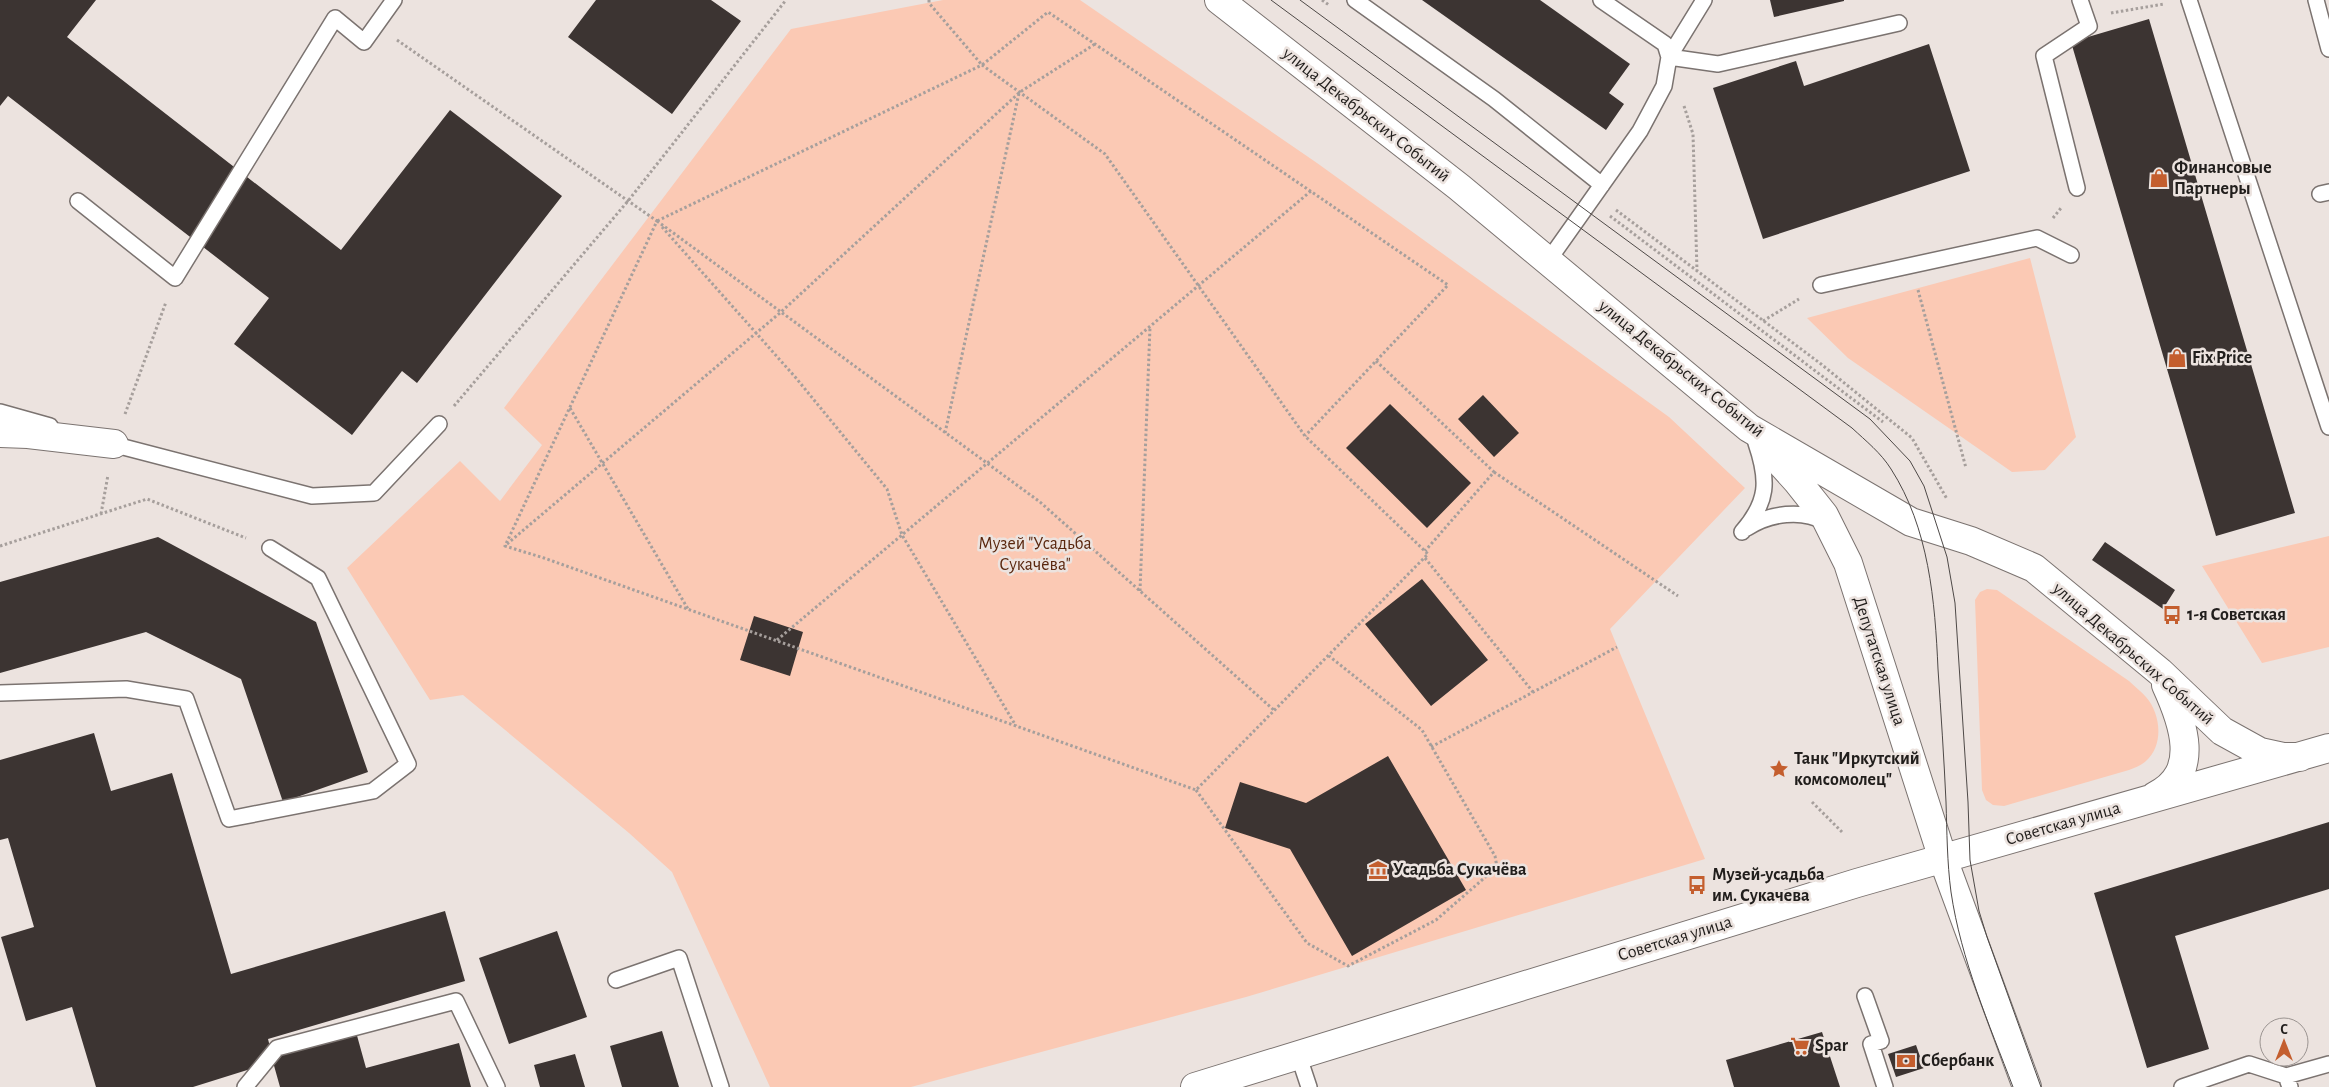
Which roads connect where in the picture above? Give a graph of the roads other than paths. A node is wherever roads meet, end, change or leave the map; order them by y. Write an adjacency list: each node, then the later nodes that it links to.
1 (394, 0): 14 (lane)
2 (1219, 0): 16 (main road, улица Декабрьских Событий)
3 (1356, 0): 13 (lane)
4 (1601, 0): 11 (lane)
5 (1704, 0): 11 (lane)
6 (2080, 0): 12 (lane)
7 (2189, 0): 20 (lane)
8 (2316, 0): 10 (lane)
9 (1899, 23): 11 (lane)
10 (2329, 49)
11 (1668, 59): 13 (lane)
12 (2078, 188)
13 (1599, 190): 16 (lane)
14 (78, 201)
15 (2071, 255): 17 (lane)
16 (1548, 261): 21 (main road, улица Декабрьских Событий)
17 (1821, 285)
18 (0, 412): 23 (lane)
19 (440, 424): 23 (lane)
20 (2329, 427)
21 (1749, 428): 24 (main road, Депутатская улица); 24 (lane); 26 (main road, улица Декабрьских Событий)
22 (0, 433): 23 (main road)
23 (114, 444)
24 (1831, 526): 31 (main road, Депутатская улица)
25 (270, 548): 27 (lane)
26 (2160, 672): 29 (main road, улица Декабрьских Событий); 30 (main road)
27 (0, 693)
28 (2329, 748): 29 (main road, Советская улица)
29 (2300, 757): 30 (main road, Советская улица)
30 (2135, 804): 31 (main road, Советская улица)
31 (1943, 858): 34 (main road, Советская улица); 43 (main road, Депутатская улица)
32 (616, 980): 39 (lane)
33 (1865, 996): 42 (lane)
34 (1298, 1054): 40 (main road, Советская улица); 41 (lane)
35 (2329, 1064): 36 (lane)
36 (2288, 1082): 44 (lane)
37 (245, 1087): 38 (lane)
38 (497, 1087)
39 (721, 1087)
40 (1195, 1087)
41 (1309, 1087)
42 (1884, 1087)
43 (2027, 1087)
44 (2182, 1087)

